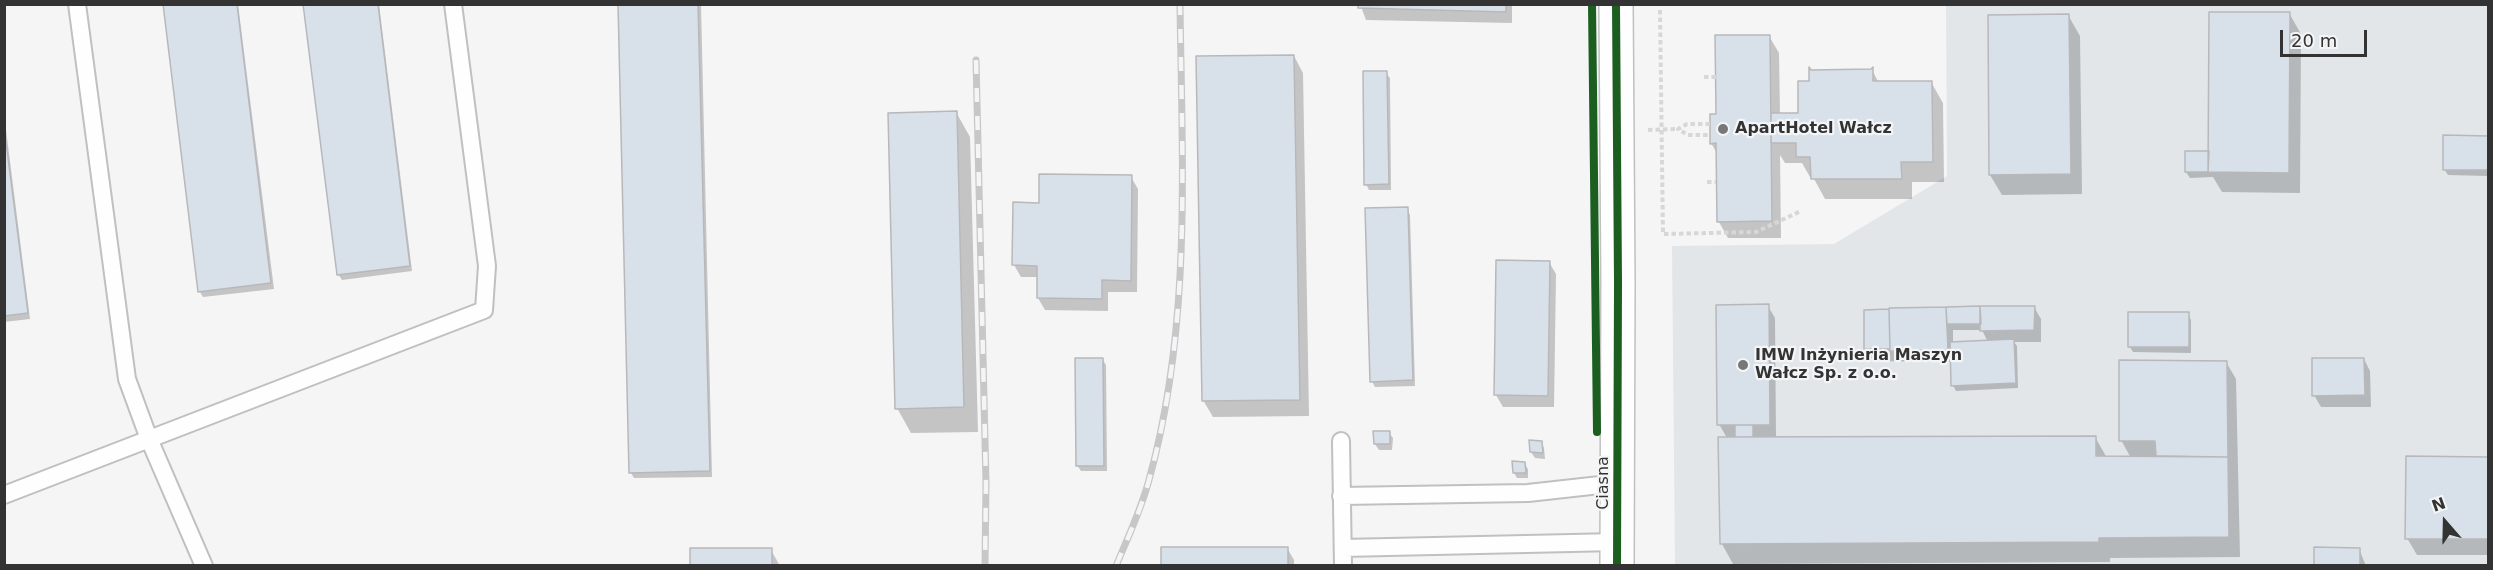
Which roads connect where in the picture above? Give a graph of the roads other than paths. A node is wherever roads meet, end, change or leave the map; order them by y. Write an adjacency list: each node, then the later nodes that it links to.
1 (77, 4): 4 (lane)
2 (453, 4): 4 (lane)
3 (1616, 4): 6 (street, Ciasna)
4 (149, 439): 7 (lane); 11 (lane)
5 (1341, 441): 8 (lane)
6 (1618, 483): 8 (lane); 10 (street, Ciasna)
7 (4, 495)
8 (1341, 496): 9 (lane)
9 (1343, 548): 10 (lane); 12 (lane)
10 (1617, 554)
11 (204, 566)
12 (1343, 566)

